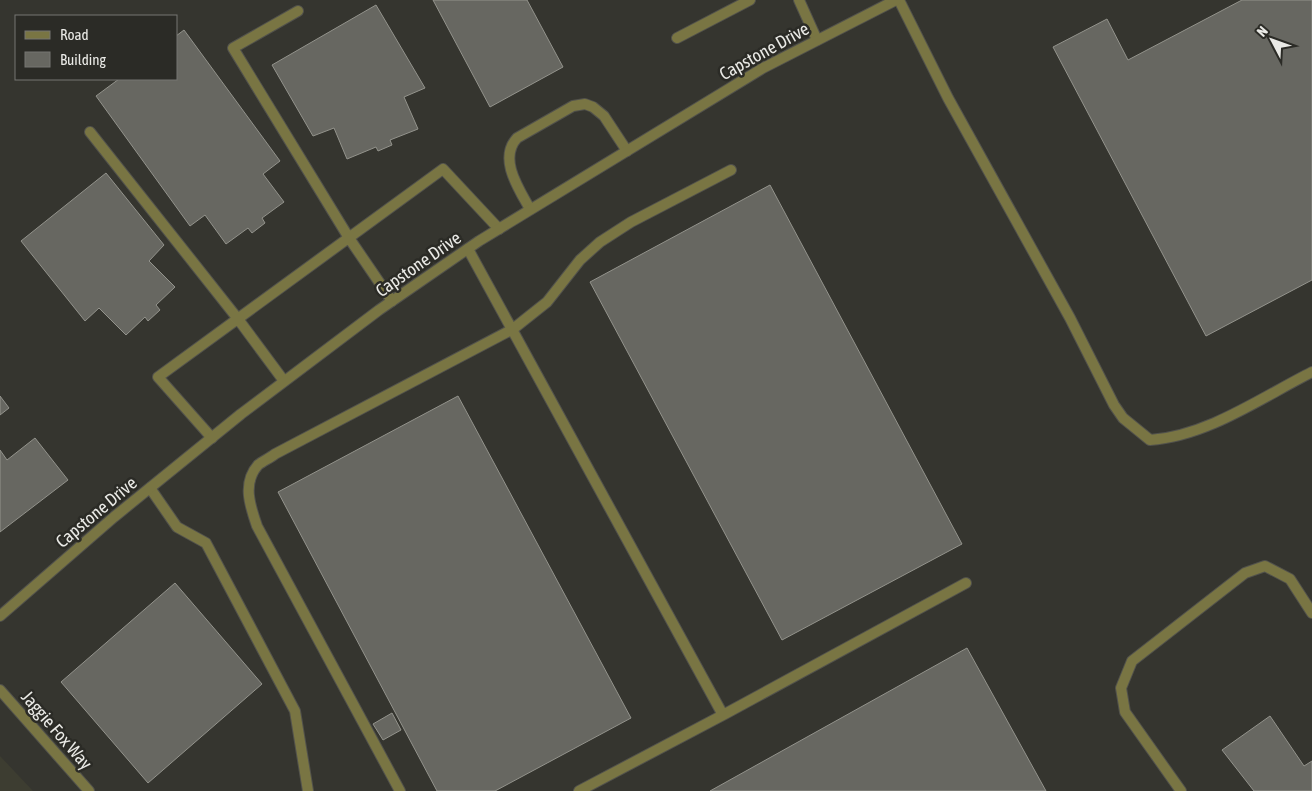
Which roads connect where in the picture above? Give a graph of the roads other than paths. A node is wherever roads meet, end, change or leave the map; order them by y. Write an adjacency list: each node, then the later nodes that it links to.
1 (750, 0): 5 (street)
2 (798, 0): 6 (street)
3 (898, 0): 6 (street, Capstone Drive); 17 (street)
4 (298, 11): 12 (street)
5 (676, 38)
6 (817, 40): 8 (street, Capstone Drive)
7 (90, 132): 15 (street)
8 (627, 151): 10 (street, Capstone Drive); 10 (street)
9 (730, 170): 16 (street)
10 (530, 209): 11 (street, Capstone Drive)
11 (499, 229): 12 (street); 13 (street, Capstone Drive)
12 (349, 238): 14 (street); 15 (street)
13 (468, 249): 14 (street, Capstone Drive); 16 (street)
14 (392, 302): 18 (street, Capstone Drive)
15 (238, 319): 18 (street); 19 (street)
16 (513, 329): 25 (street); 28 (street)
17 (1312, 372)
18 (284, 381): 19 (street, Capstone Drive)
19 (212, 438): 20 (street, Capstone Drive)
20 (150, 488): 23 (street, Capstone Drive); 27 (street)
21 (966, 583): 25 (street)
22 (1312, 613): 30 (street)
23 (0, 616)
24 (0, 690): 26 (street, Jaggie Fox Way)
25 (723, 715): 29 (street)
26 (88, 791)
27 (308, 791)
28 (400, 791)
29 (579, 791)
30 (1180, 791)

